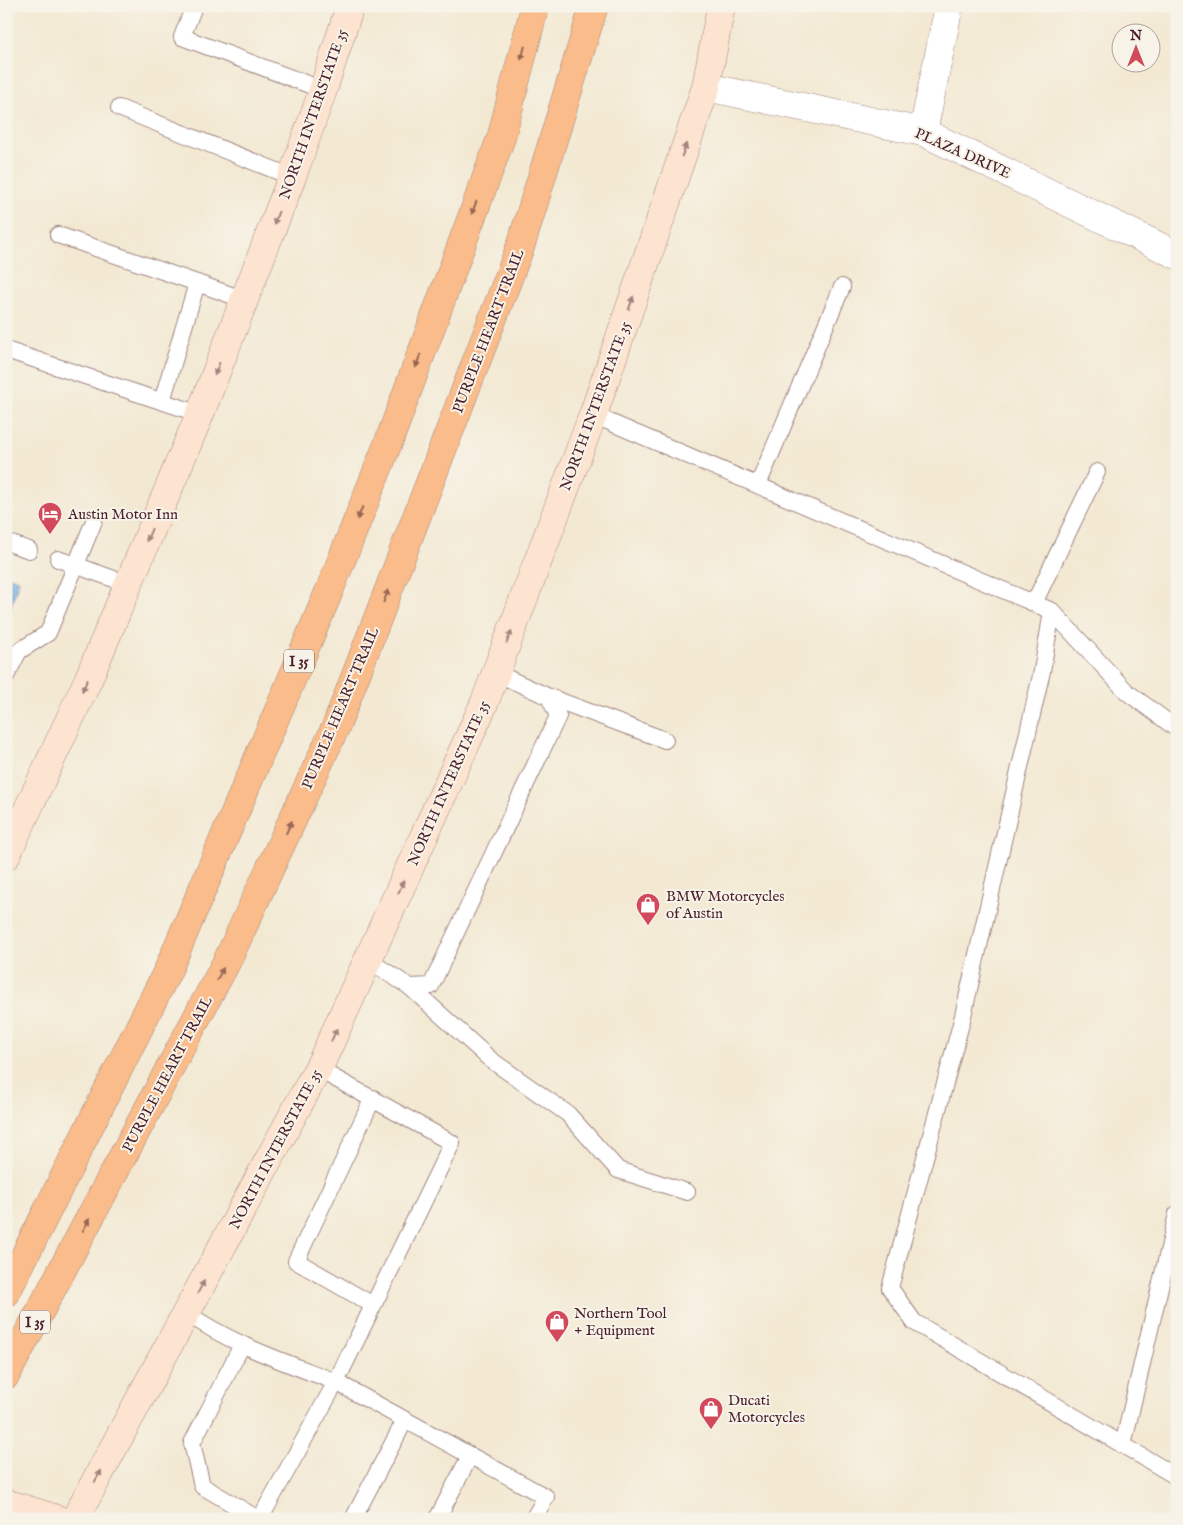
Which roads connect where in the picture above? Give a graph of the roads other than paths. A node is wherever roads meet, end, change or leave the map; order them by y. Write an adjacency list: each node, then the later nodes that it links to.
1 (194, 6): 8 (lane)
2 (350, 6): 8 (main road, NORTH INTERSTATE 35)
3 (535, 6): 43 (highway, I 35, one-way to 43)
4 (594, 6): 47 (highway, PURPLE HEART TRAIL / I 35, one-way to 4)
5 (721, 6): 7 (main road, NORTH INTERSTATE 35)
6 (949, 6): 10 (street)
7 (706, 87): 10 (street, PLAZA DRIVE); 20 (main road, NORTH INTERSTATE 35, one-way to 7)
8 (323, 90): 11 (main road, NORTH INTERSTATE 35)
9 (119, 108): 11 (lane)
10 (923, 132): 13 (street, PLAZA DRIVE)
11 (292, 177): 16 (main road, NORTH INTERSTATE 35, one-way to 16)
12 (58, 236): 14 (lane)
13 (1177, 255)
14 (197, 283): 16 (lane); 18 (lane)
15 (842, 287): 22 (lane)
16 (245, 300): 19 (main road, NORTH INTERSTATE 35, one-way to 19)
17 (6, 350): 18 (lane)
18 (162, 401): 19 (lane)
19 (200, 414): 28 (main road, NORTH INTERSTATE 35, one-way to 28)
20 (593, 415): 22 (lane); 31 (main road, NORTH INTERSTATE 35, one-way to 20)
21 (1097, 472): 29 (lane)
22 (758, 485): 29 (lane)
23 (94, 521): 27 (lane)
24 (6, 542): 25 (lane)
25 (29, 550)
26 (58, 559): 27 (lane)
27 (74, 566): 28 (lane); 32 (lane)
28 (128, 584): 36 (main road, NORTH INTERSTATE 35, one-way to 36)
29 (1034, 603): 30 (lane)
30 (1052, 611): 34 (lane); 50 (lane)
31 (496, 673): 33 (lane); 37 (main road, NORTH INTERSTATE 35, one-way to 31)
32 (6, 676)
33 (549, 697): 35 (lane); 38 (lane)
34 (1177, 729)
35 (665, 740)
36 (6, 856)
37 (368, 960): 38 (lane); 39 (main road, NORTH INTERSTATE 35, one-way to 37)
38 (410, 987): 41 (lane)
39 (318, 1069): 40 (lane); 45 (main road, NORTH INTERSTATE 35, one-way to 39)
40 (373, 1098): 44 (lane); 44 (lane)
41 (687, 1192)
42 (1177, 1214): 50 (lane)
43 (6, 1293)
44 (373, 1305): 48 (lane)
45 (187, 1313): 46 (lane); 55 (main road, NORTH INTERSTATE 35, one-way to 45)
46 (242, 1345): 48 (lane); 56 (lane)
47 (6, 1375)
48 (336, 1382): 49 (lane); 56 (lane)
49 (405, 1420): 51 (lane); 57 (lane)
50 (1123, 1445): 52 (lane)
51 (470, 1456): 58 (lane); 59 (lane)
52 (1177, 1477)
53 (7, 1503): 54 (main road)
54 (57, 1519)
55 (75, 1519)
56 (259, 1519)
57 (353, 1519)
58 (437, 1519)
59 (533, 1519)

